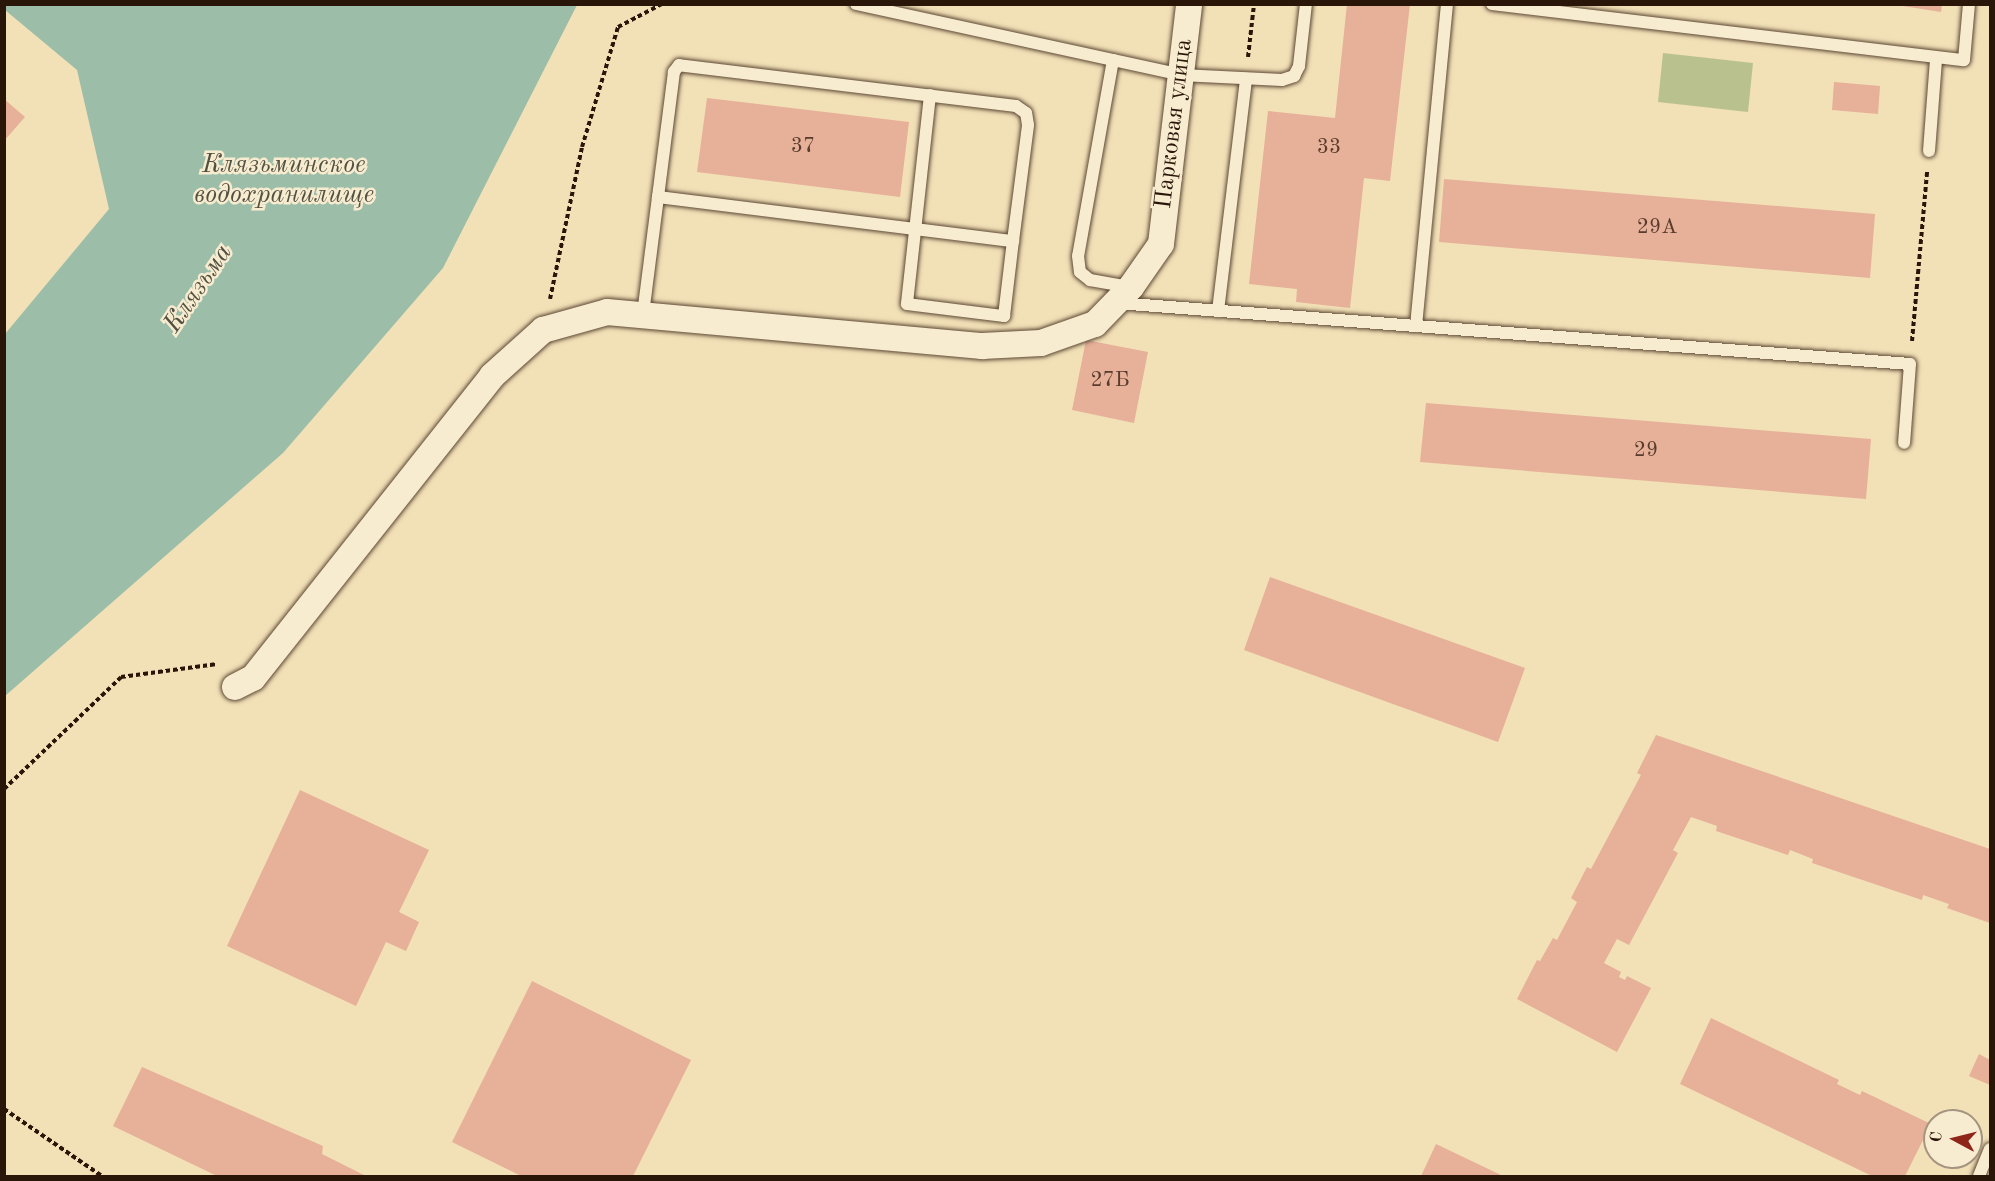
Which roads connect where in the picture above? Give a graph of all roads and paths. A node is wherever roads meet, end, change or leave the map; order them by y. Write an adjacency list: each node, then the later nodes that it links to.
1 (662, 4): 22 (path)
2 (856, 4): 10 (lane)
3 (1189, 4): 11 (street, Парковая улица)
4 (1254, 4): 12 (path)
5 (1306, 4): 12 (lane)
6 (1447, 4): 21 (lane)
7 (1492, 4): 9 (lane)
8 (1969, 4): 9 (lane)
9 (1936, 59): 14 (lane)
10 (1113, 60): 11 (lane); 18 (lane)
11 (1181, 75): 12 (lane); 18 (street, Парковая улица)
12 (1246, 79): 19 (lane)
13 (930, 95): 15 (lane); 16 (lane); 17 (lane)
14 (1929, 151): 23 (path)
15 (658, 197): 16 (lane); 20 (lane)
16 (915, 229): 17 (lane); 17 (lane)
17 (1013, 241)
18 (1124, 295): 19 (lane); 20 (street)
19 (1218, 311): 21 (lane)
20 (643, 314): 22 (street)
21 (1416, 326): 23 (lane)
22 (543, 330): 26 (street)
23 (1910, 364): 24 (lane)
24 (1904, 443)
25 (221, 663): 27 (path)
26 (234, 687)
27 (4, 789)
28 (4, 1109): 30 (path)
29 (1990, 1149): 31 (lane)
30 (102, 1176)
31 (1979, 1176)

